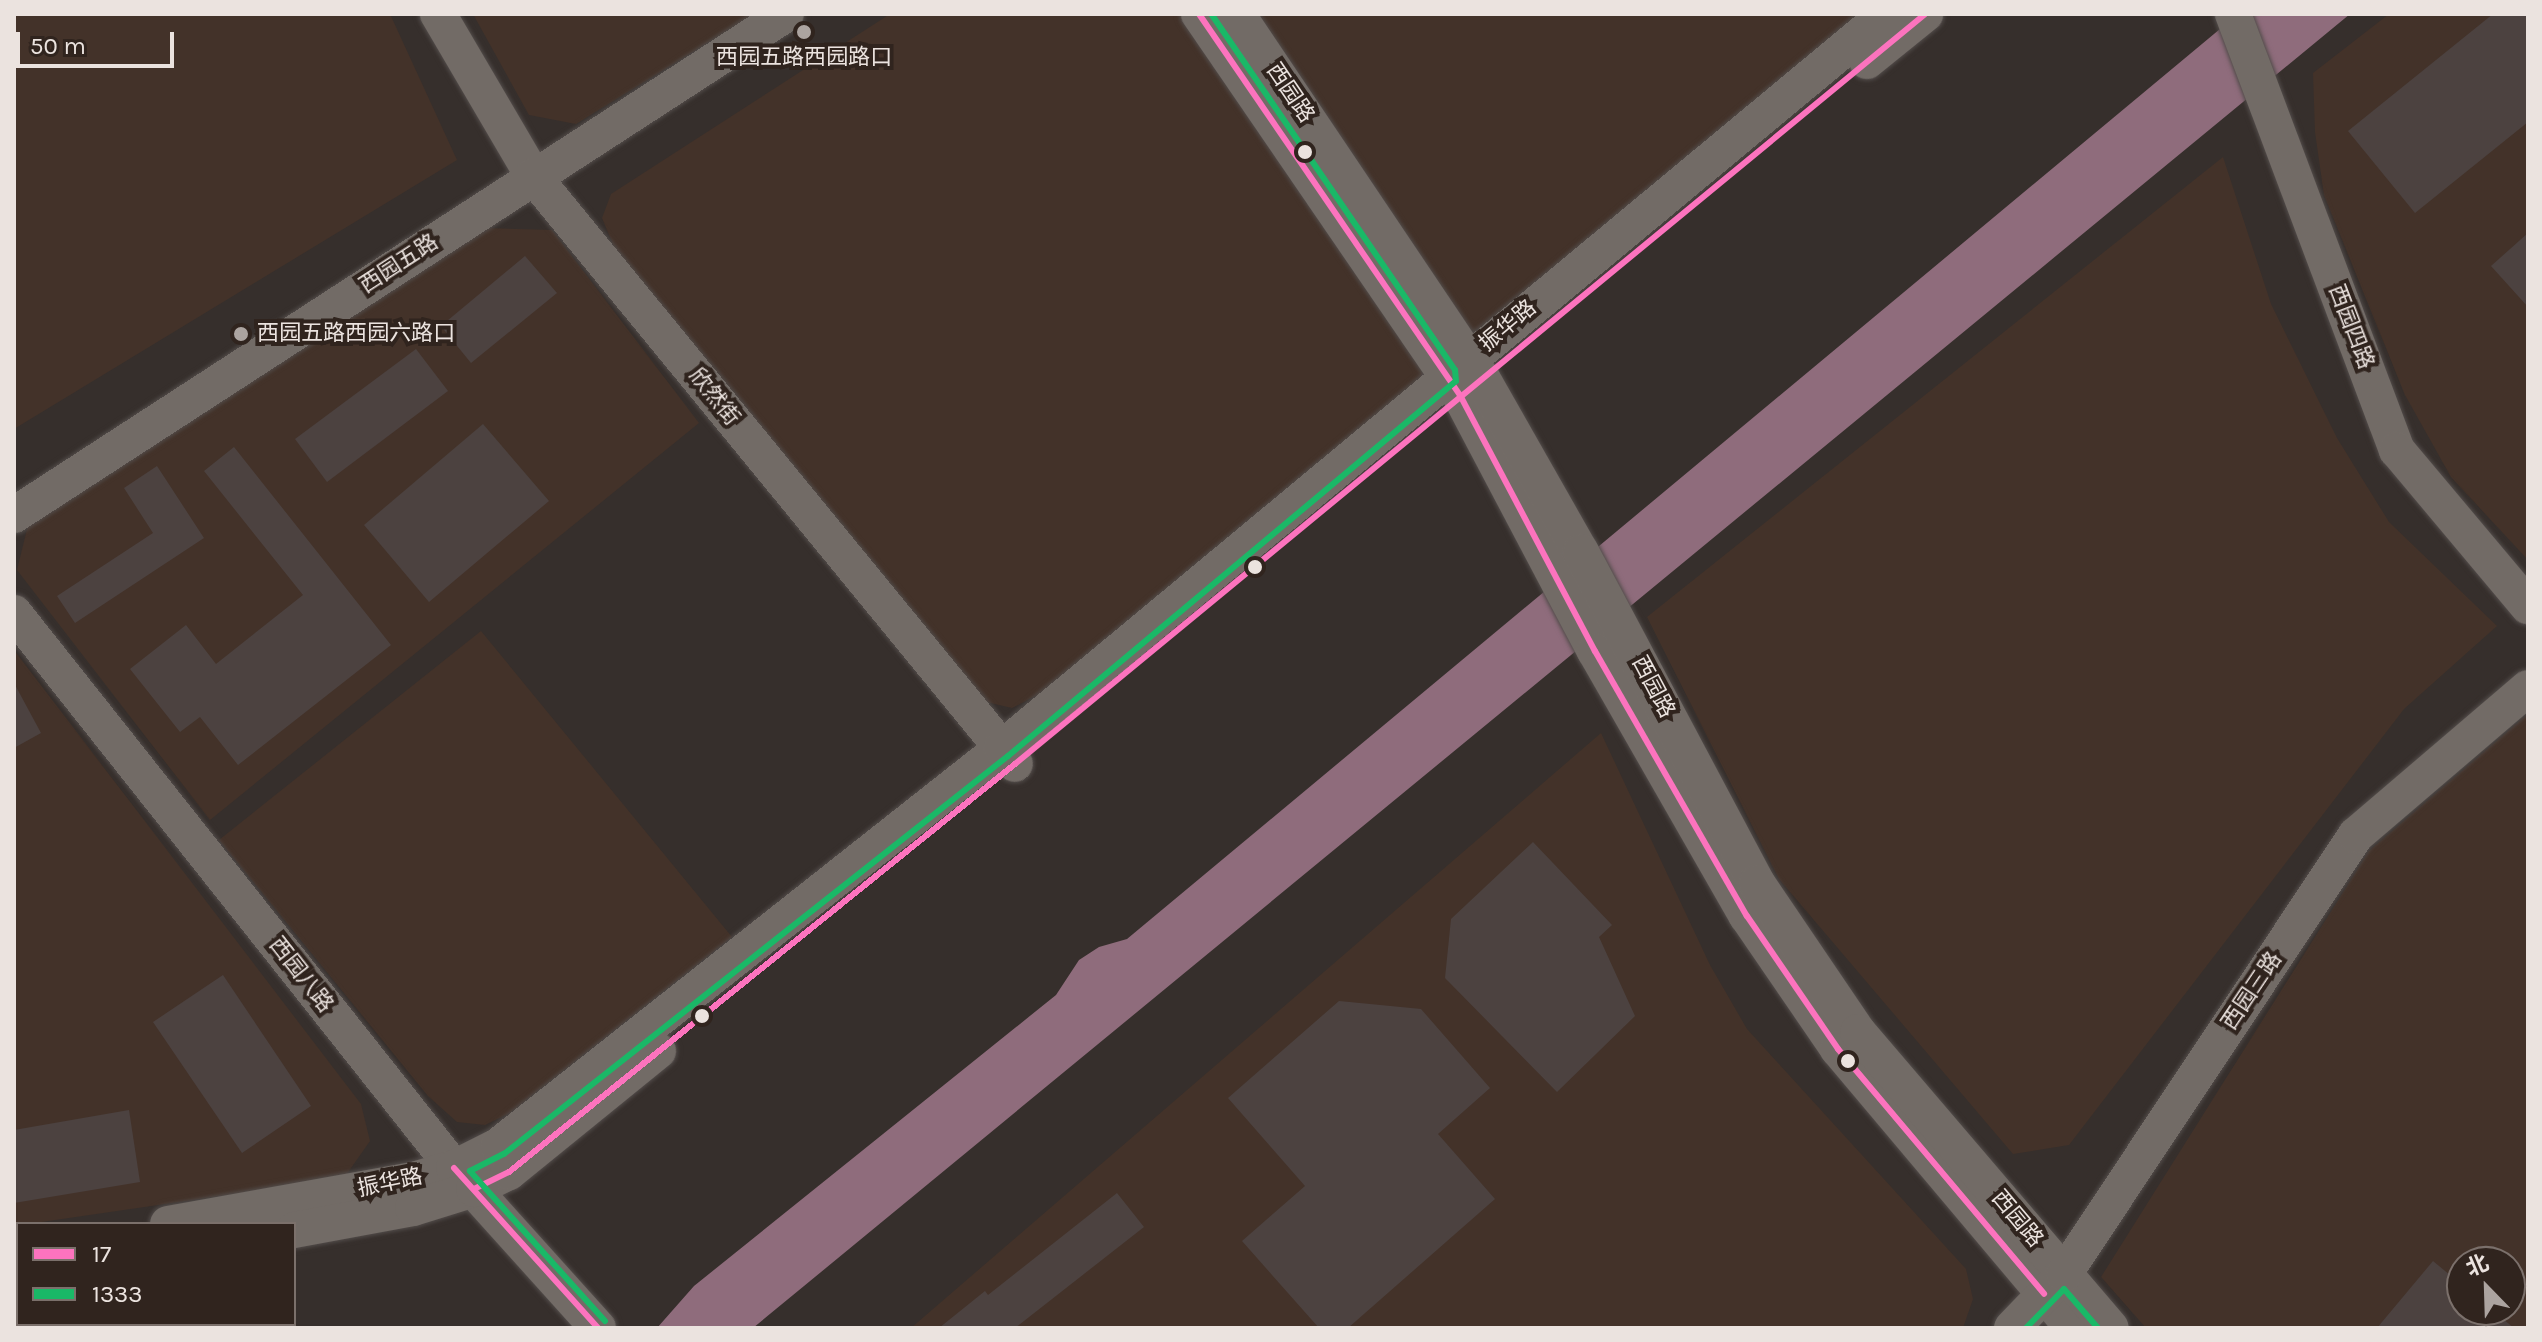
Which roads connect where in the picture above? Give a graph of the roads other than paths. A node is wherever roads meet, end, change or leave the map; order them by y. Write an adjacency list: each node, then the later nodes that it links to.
1 (438, 14): 8 (main road, 欣然街)
2 (786, 14): 8 (main road, 西园五路)
3 (1199, 14): 9 (main road, 西园路)
4 (1237, 14): 9 (main road, 西园路)
5 (1886, 14): 9 (main road, 振华路)
6 (1925, 14): 9 (main road, 振华路)
7 (2233, 14): 11 (main road, 西园四路)
8 (533, 176): 10 (main road, 西园五路); 14 (main road, 欣然街)
9 (1465, 377): 14 (main road, 振华路); 18 (main road, 西园路)
10 (14, 515)
11 (2528, 606)
12 (14, 613): 15 (main road, 西园八路)
13 (2528, 688): 18 (main road, 西园三路)
14 (1008, 756): 15 (main road, 振华路)
15 (464, 1178): 16 (main road, 振华路); 17 (main road, 振华路); 19 (main road, 西园八路)
16 (179, 1222)
17 (296, 1230)
18 (2054, 1284): 20 (main road, 西园三路); 21 (main road, 西园路); 22 (main road, 西园路)
19 (598, 1328)
20 (2012, 1328)
21 (2073, 1328)
22 (2111, 1328)

